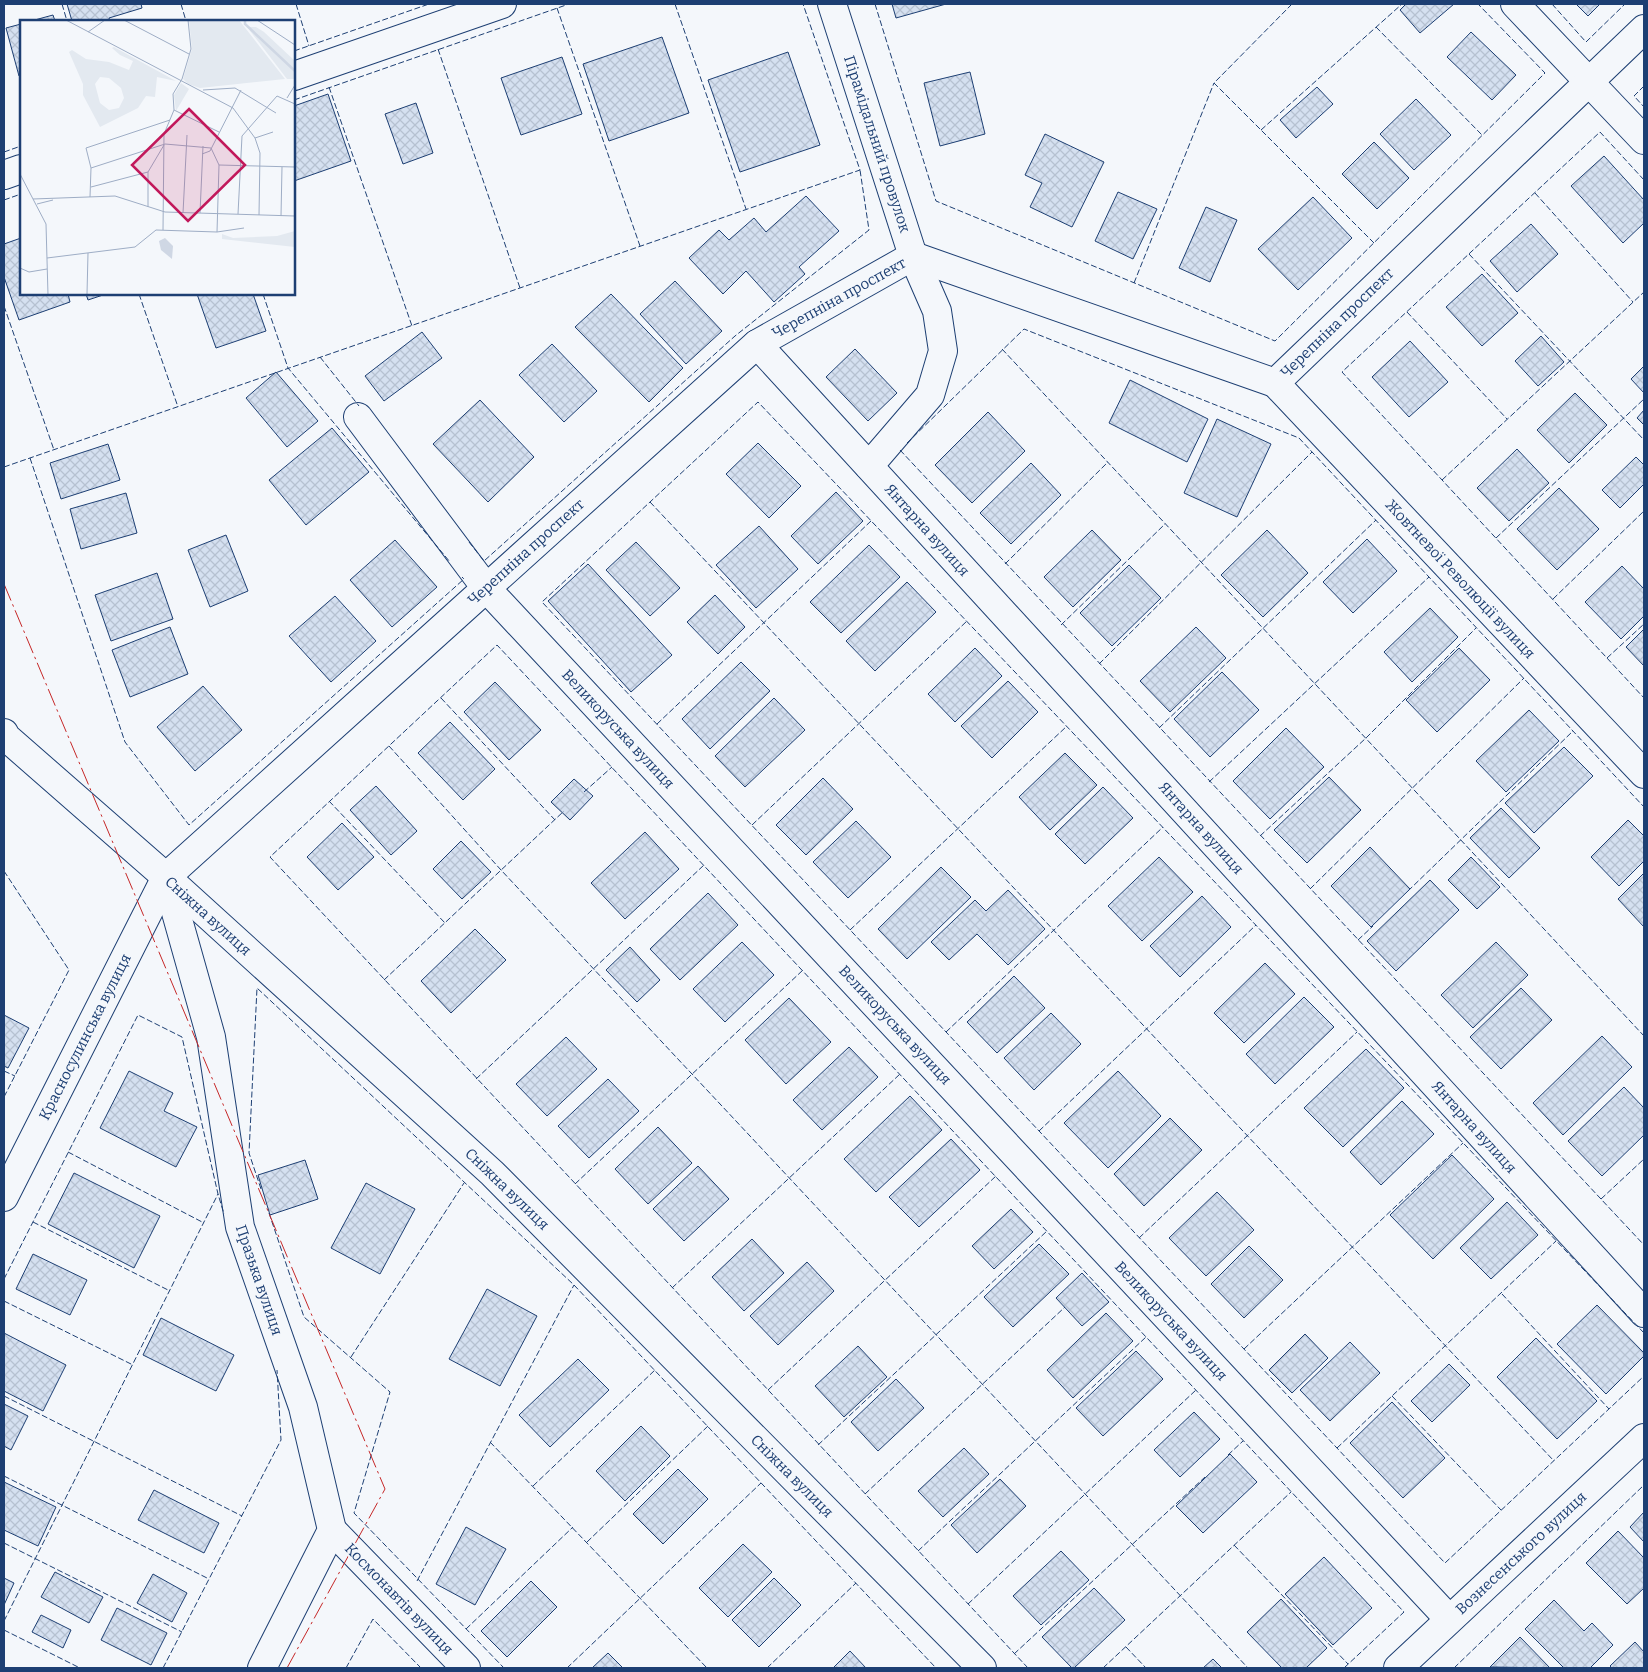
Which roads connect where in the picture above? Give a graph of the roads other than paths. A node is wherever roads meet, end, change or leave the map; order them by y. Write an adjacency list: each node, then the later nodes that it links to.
1 (502, 4): 5 (street)
2 (832, 4): 10 (street, Пірамідальний провулок)
3 (1514, 4): 6 (street)
4 (1644, 29): 6 (street, Черепніна проспект)
5 (295, 76)
6 (1590, 81): 7 (street); 12 (street, Черепніна проспект)
7 (1644, 140)
8 (20, 169): 9 (street)
9 (4, 175)
10 (914, 256): 11 (street, Черепніна проспект); 12 (street, Черепніна проспект); 14 (street, Пірамідальний провулок)
11 (757, 344): 14 (street, Янтарна вулиця); 15 (street, Черепніна проспект)
12 (1275, 383): 17 (street, Жовтневої Революції вулиця)
13 (358, 417): 15 (street, Великоруська вулиця)
14 (869, 466): 20 (street, Янтарна вулиця)
15 (486, 588): 18 (street, Черепніна проспект); 23 (street, Великоруська вулиця)
16 (5, 735): 18 (street, Сніжна вулиця)
17 (1644, 774)
18 (166, 877): 19 (street, Красносулинська вулиця); 22 (street, Празька вулиця); 26 (street, Сніжна вулиця)
19 (4, 1197)
20 (1644, 1313)
21 (1644, 1438): 23 (street, Вознесенського вулиця)
22 (332, 1530): 24 (street); 25 (street, Космонавтів вулиця)
23 (1449, 1619): 27 (street, Вознесенського вулиця)
24 (262, 1668)
25 (466, 1668)
26 (982, 1668)
27 (1398, 1668)

